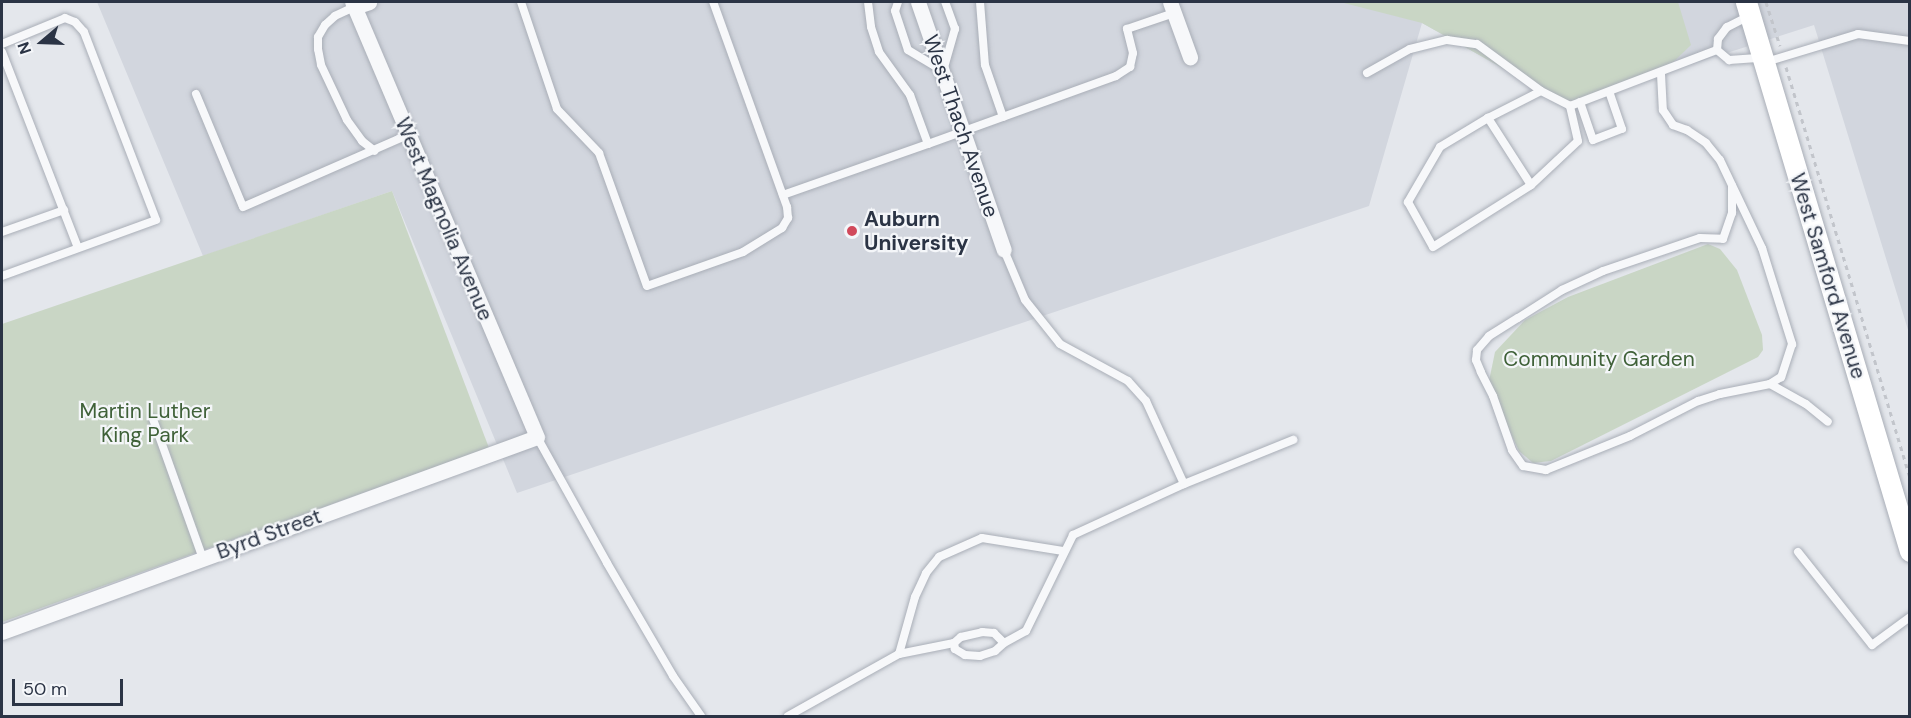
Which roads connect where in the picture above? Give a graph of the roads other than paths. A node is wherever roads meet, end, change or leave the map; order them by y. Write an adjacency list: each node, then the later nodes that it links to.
1 (521, 2): 33 (lane)
2 (713, 2): 33 (lane)
3 (868, 2): 29 (lane)
4 (898, 2): 17 (lane)
5 (918, 2): 17 (street, West Thach Avenue)
6 (945, 2): 17 (lane)
7 (980, 2): 25 (lane)
8 (358, 3): 28 (street, West Magnolia Avenue); 30 (lane)
9 (1754, 6): 13 (lane); 16 (street, West Samford Avenue)
10 (1172, 7): 15 (street); 25 (lane)
11 (1910, 41): 16 (lane)
12 (2, 44): 36 (lane)
13 (1717, 50): 16 (lane); 19 (lane)
14 (2, 52): 34 (lane)
15 (1190, 57)
16 (1770, 59): 46 (street, West Samford Avenue)
17 (943, 71): 27 (street, West Thach Avenue)
18 (1366, 73): 20 (lane)
19 (1661, 74): 21 (lane); 32 (lane)
20 (1541, 91): 24 (lane); 26 (lane)
21 (1609, 92): 23 (lane); 23 (lane)
22 (196, 94): 30 (lane)
23 (1580, 102): 24 (lane)
24 (1570, 106): 31 (lane)
25 (1003, 117): 27 (lane)
26 (1488, 118): 31 (lane); 31 (lane)
27 (964, 132): 29 (lane); 37 (street, West Thach Avenue)
28 (408, 135): 30 (lane); 42 (street, West Magnolia Avenue)
29 (928, 144): 33 (lane)
30 (375, 152)
31 (1531, 185)
32 (1732, 186): 39 (lane); 39 (lane)
33 (783, 195)
34 (64, 210): 35 (lane); 36 (lane)
35 (2, 232)
36 (78, 248): 38 (lane)
37 (1004, 250): 44 (lane)
38 (2, 276)
39 (1770, 384): 41 (lane)
40 (153, 419): 48 (lane)
41 (1828, 422)
42 (537, 437): 48 (street, Byrd Street); 54 (lane)
43 (1293, 440): 44 (lane)
44 (1184, 484): 45 (lane)
45 (1063, 551): 52 (lane); 53 (lane)
46 (1910, 551)
47 (1798, 552): 49 (lane)
48 (203, 559): 50 (street, Byrd Street)
49 (1910, 617)
50 (2, 632)
51 (954, 643): 52 (lane); 52 (lane); 53 (lane)
52 (1004, 643)
53 (899, 654): 55 (lane)
54 (701, 717)
55 (788, 717)

